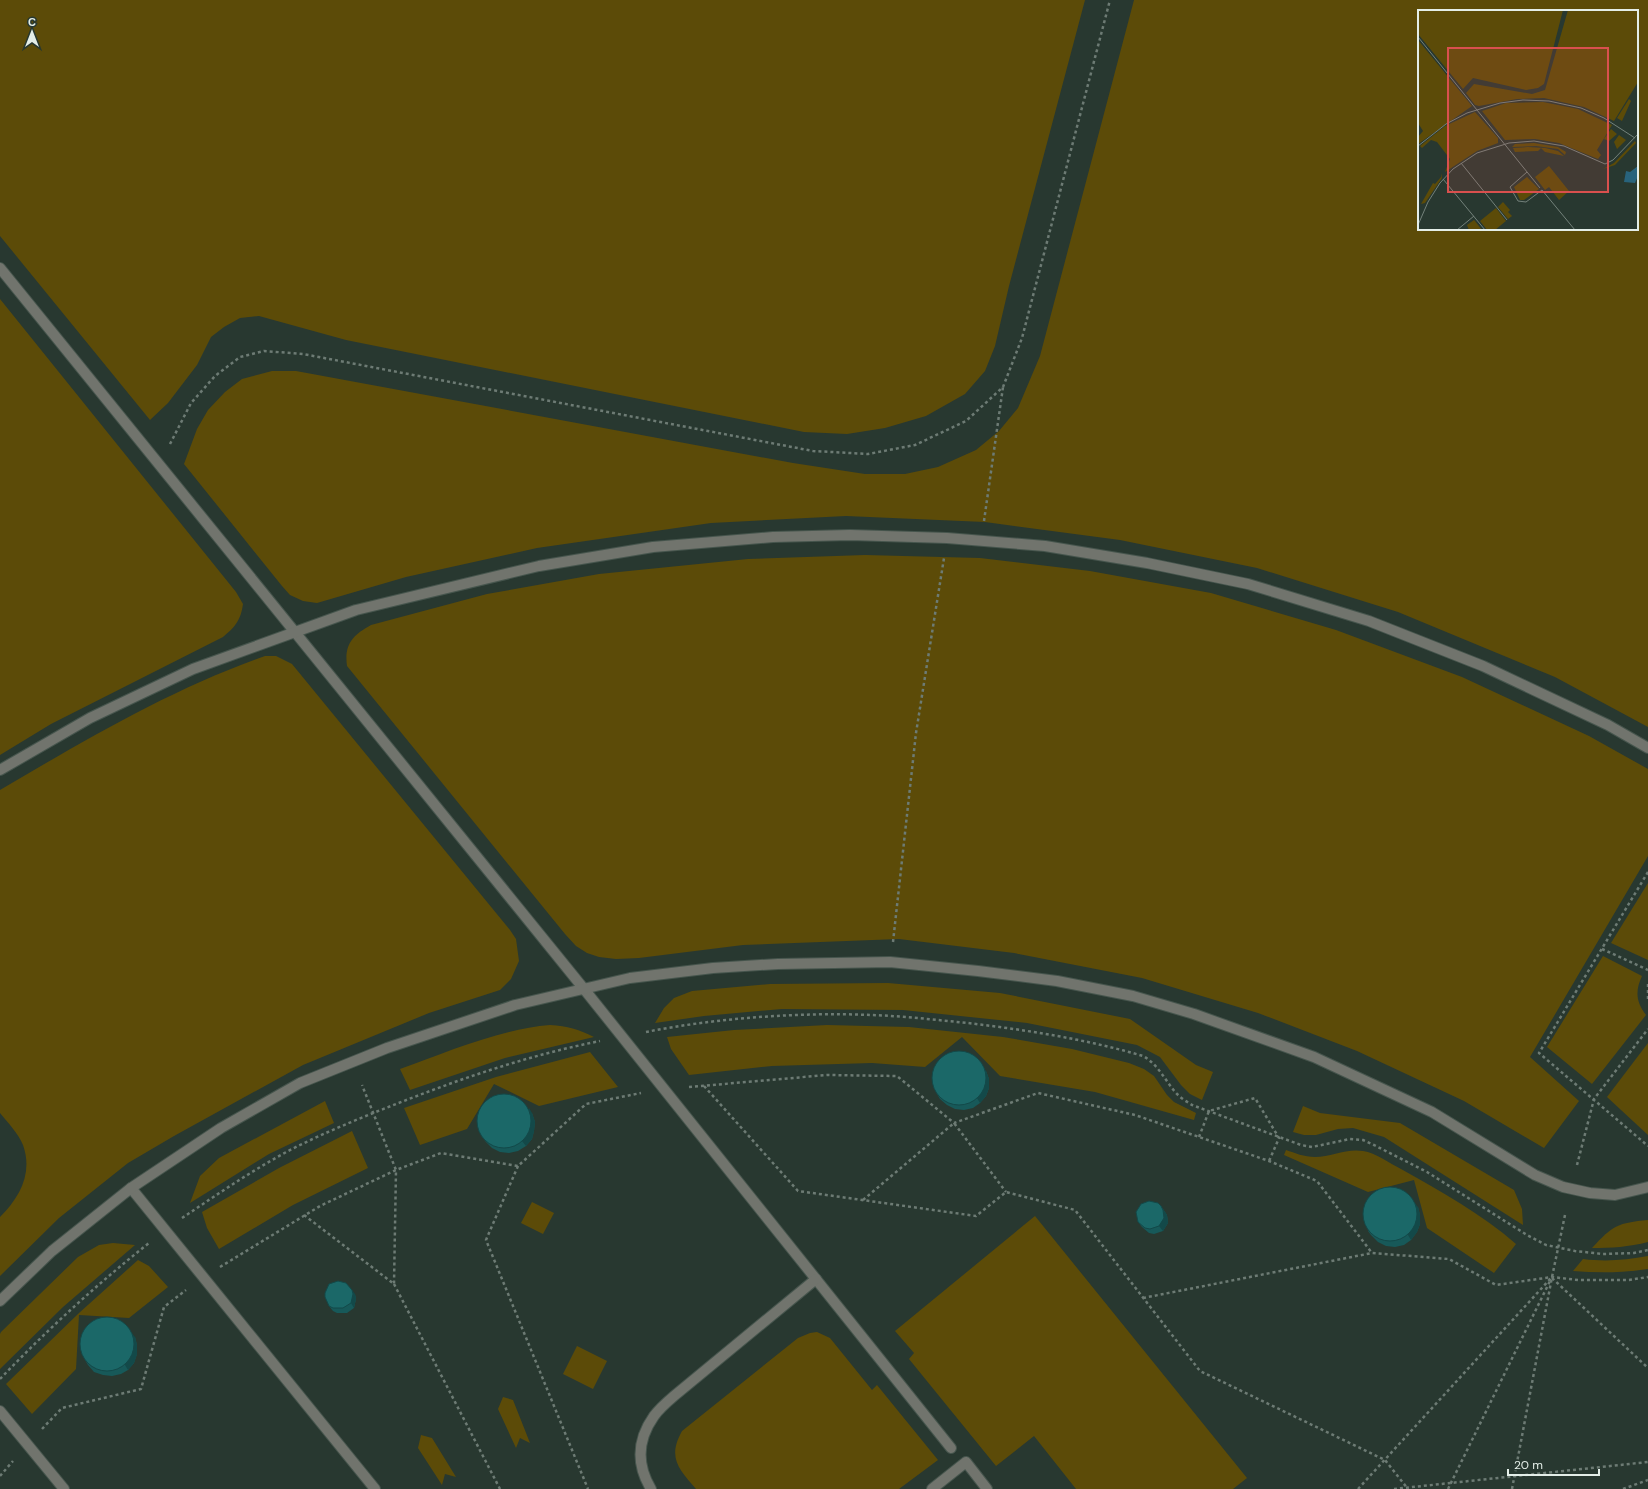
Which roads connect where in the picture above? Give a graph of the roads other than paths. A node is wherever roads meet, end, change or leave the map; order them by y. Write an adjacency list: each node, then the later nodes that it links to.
1 (0, 268): 2 (lane)
2 (295, 632): 3 (lane); 4 (lane); 5 (lane)
3 (1648, 748)
4 (0, 770)
5 (584, 989): 6 (lane); 7 (lane); 8 (lane)
6 (1648, 1187)
7 (131, 1188): 9 (lane); 13 (lane)
8 (816, 1279): 11 (lane); 14 (lane)
9 (0, 1302)
10 (0, 1411): 12 (lane)
11 (951, 1448)
12 (64, 1489)
13 (375, 1489)
14 (651, 1489)
15 (932, 1489): 16 (lane)
16 (987, 1489)

